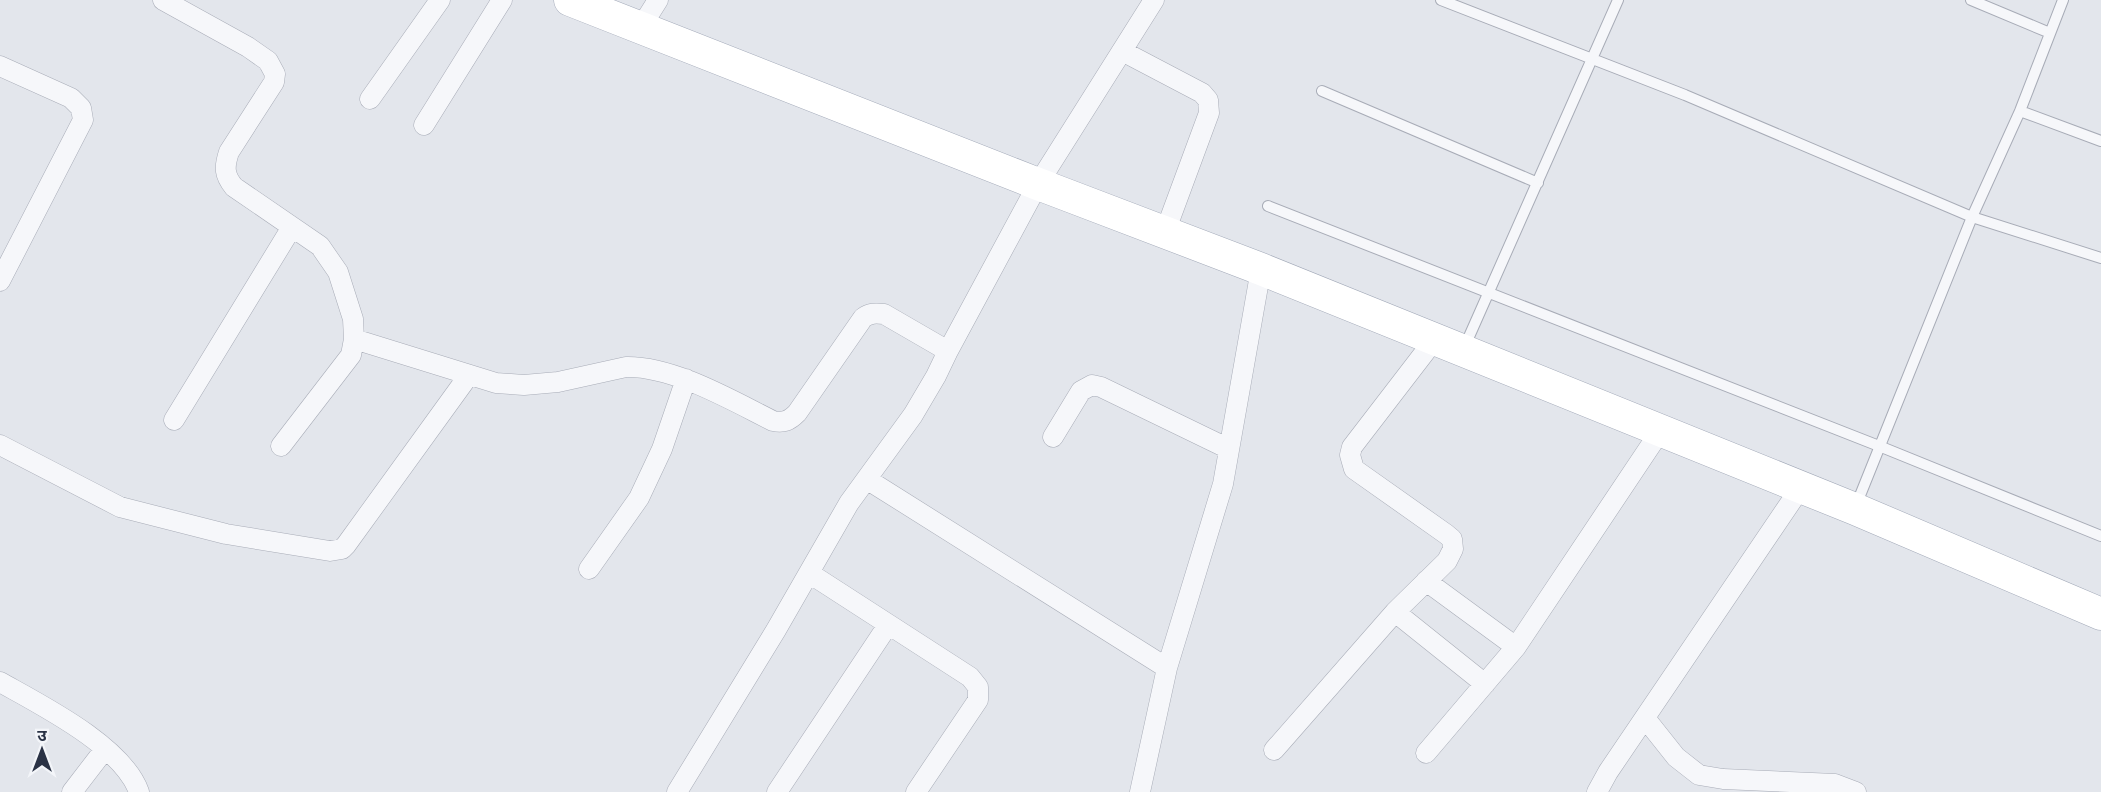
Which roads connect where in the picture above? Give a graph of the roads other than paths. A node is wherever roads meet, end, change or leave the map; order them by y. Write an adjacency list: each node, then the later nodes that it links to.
1 (163, 0): 25 (street)
2 (440, 0): 17 (street)
3 (502, 0): 19 (street)
4 (570, 0): 11 (main road)
5 (658, 0): 11 (street)
6 (1154, 0): 13 (street)
7 (1441, 0): 14 (lane)
8 (1618, 0): 14 (lane)
9 (1971, 0): 12 (lane)
10 (2063, 0): 12 (lane)
11 (641, 27): 22 (main road)
12 (2050, 33): 18 (lane)
13 (1122, 51): 22 (street); 26 (street)
14 (1593, 59): 21 (lane); 24 (lane)
15 (0, 66): 29 (street)
16 (1322, 92): 21 (lane)
17 (370, 99)
18 (2020, 111): 20 (lane); 24 (lane)
19 (424, 125)
20 (2101, 141)
21 (1538, 183): 30 (lane)
22 (1038, 184): 26 (main road); 33 (street)
23 (1268, 206): 30 (lane)
24 (1972, 217): 27 (lane); 41 (lane)
25 (292, 227): 31 (street); 36 (street)
26 (1166, 232): 28 (main road)
27 (2101, 258)
28 (1261, 269): 32 (main road); 42 (street)
29 (0, 281)
30 (1489, 293): 32 (lane); 41 (lane)
31 (354, 339): 34 (street); 40 (street)
32 (1449, 345): 37 (main road); 49 (street)
33 (948, 351): 35 (street); 43 (street)
34 (469, 375): 35 (street); 39 (street)
35 (686, 379): 47 (street)
36 (174, 420)
37 (1661, 430): 44 (main road); 53 (street)
38 (1053, 437): 42 (street)
39 (0, 445)
40 (281, 446)
41 (1880, 446): 45 (lane); 46 (lane)
42 (1229, 450): 54 (street)
43 (868, 480): 48 (street); 54 (street)
44 (1800, 487): 45 (main road); 57 (street)
45 (1855, 509): 51 (main road)
46 (2101, 536)
47 (589, 569)
48 (809, 573): 52 (street); 61 (street)
49 (1426, 581): 50 (street); 53 (street)
50 (1395, 612): 56 (street); 59 (street)
51 (2101, 614)
52 (888, 625): 64 (street); 65 (street)
53 (1516, 647): 56 (street)
54 (1167, 668): 66 (street)
55 (0, 681): 58 (street)
56 (1485, 684): 60 (street)
57 (1645, 718): 67 (street); 68 (street)
58 (105, 749): 62 (street); 63 (street)
59 (1274, 750)
60 (1426, 753)
61 (682, 790)
62 (72, 792)
63 (139, 792)
64 (777, 792)
65 (916, 792)
66 (1140, 792)
67 (1597, 792)
68 (1856, 792)

